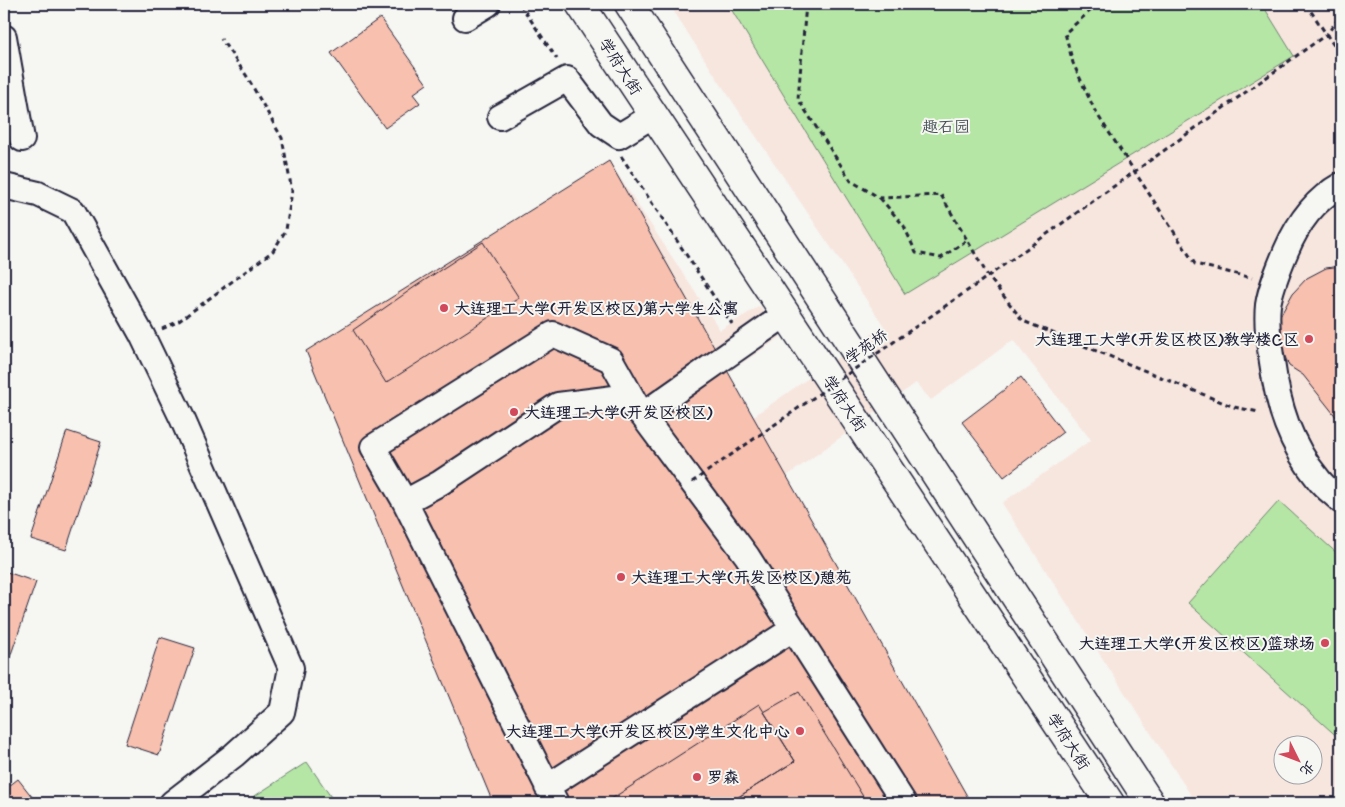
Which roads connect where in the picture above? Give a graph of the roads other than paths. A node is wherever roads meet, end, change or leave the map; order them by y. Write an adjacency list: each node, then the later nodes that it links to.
1 (488, 4): 4 (street)
2 (580, 4): 6 (main road, 学府大街)
3 (629, 4): 20 (main road, 学府大街)
4 (466, 18)
5 (4, 37): 8 (street)
6 (654, 114): 7 (street); 11 (main road, 学府大街)
7 (500, 117)
8 (22, 139)
9 (1341, 185): 13 (street)
10 (4, 186): 17 (street)
11 (786, 314): 12 (street); 19 (main road, 学府大街)
12 (642, 415): 14 (street); 14 (street); 15 (street)
13 (1341, 501)
14 (405, 502): 16 (street)
15 (793, 629): 16 (street); 18 (street)
16 (552, 795)
17 (172, 803)
18 (904, 803)
19 (1110, 803)
20 (1150, 803)

